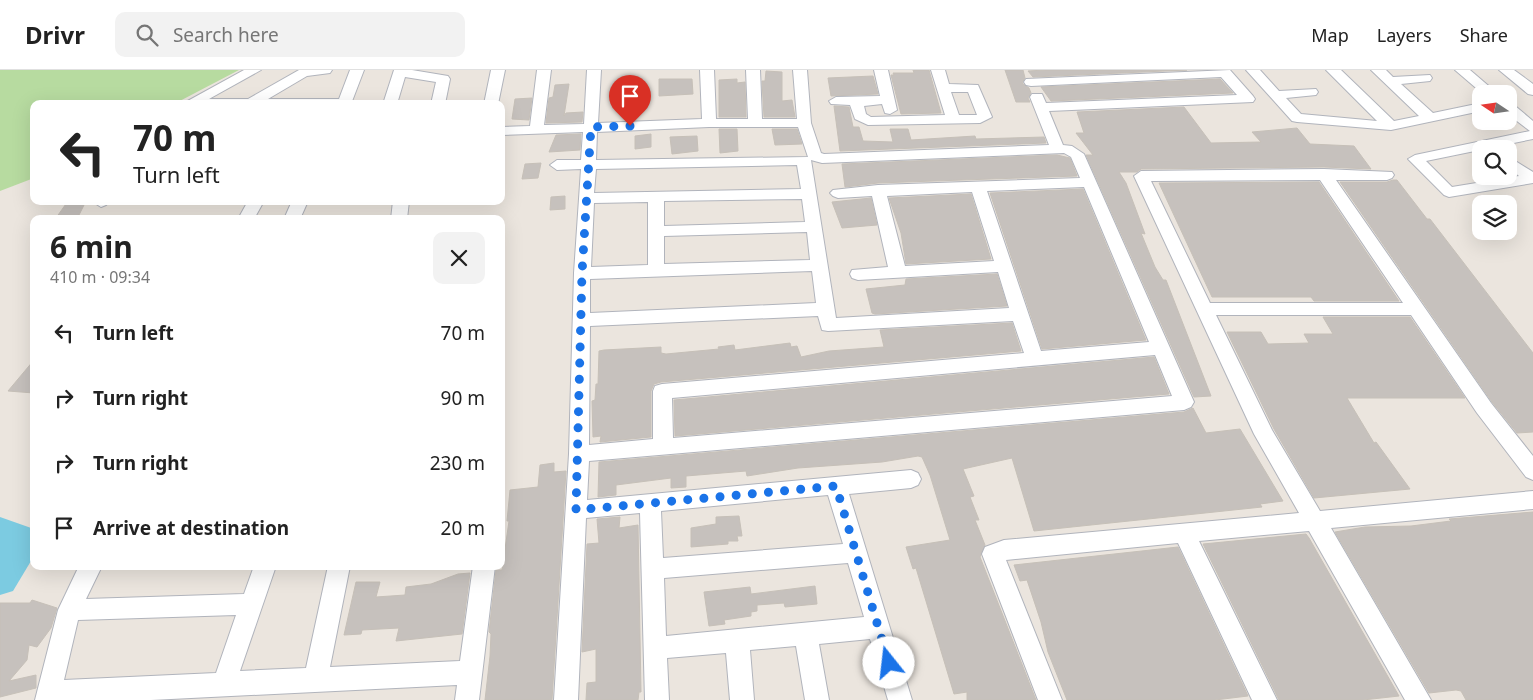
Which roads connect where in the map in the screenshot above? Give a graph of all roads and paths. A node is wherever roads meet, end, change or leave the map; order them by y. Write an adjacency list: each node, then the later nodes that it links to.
1 (254, 70): 28 (street)
2 (325, 70): 29 (street)
3 (357, 70): 30 (street)
4 (498, 70): 33 (street)
5 (544, 70): 49 (street)
6 (594, 70): 47 (street)
7 (707, 70): 43 (street)
8 (753, 70): 44 (street)
9 (800, 70): 45 (street)
10 (881, 70): 35 (street)
11 (938, 70): 24 (street)
12 (1268, 70): 18 (street)
13 (1334, 70): 46 (street)
14 (1378, 70): 22 (street)
15 (1462, 70): 23 (street)
16 (1506, 70): 25 (street)
17 (400, 71): 31 (street); 32 (street)
18 (1253, 71): 27 (street)
19 (1224, 72): 20 (street); 37 (street)
20 (1029, 76): 37 (street)
21 (1425, 78): 22 (street)
22 (1390, 81): 40 (street)
23 (1480, 85)
24 (943, 88): 41 (street); 41 (street)
25 (1533, 91)
26 (1311, 92): 27 (street)
27 (1276, 95): 46 (street)
28 (198, 100)
29 (257, 100)
30 (345, 100)
31 (391, 100)
32 (439, 100)
33 (492, 100)
34 (866, 100): 35 (street); 36 (street); 42 (street)
35 (887, 100): 42 (street)
36 (836, 101)
37 (1041, 107): 53 (street)
38 (1472, 109): 40 (street)
39 (1518, 116): 48 (street)
40 (1431, 119): 46 (street)
41 (954, 120): 42 (street)
42 (893, 121)
43 (709, 124): 44 (street); 47 (street)
44 (755, 124): 45 (street)
45 (804, 124): 53 (street)
46 (1391, 126)
47 (591, 127): 49 (street); 56 (street)
48 (1533, 128)
49 (536, 130): 50 (street)
50 (505, 131)
51 (1533, 135): 52 (street)
52 (1516, 140)
53 (1058, 149): 62 (street)
54 (1472, 150): 63 (street)
55 (557, 164): 56 (street)
56 (590, 164): 67 (street); 68 (street)
57 (1517, 167): 60 (street)
58 (1324, 174): 59 (street); 79 (street); 80 (street)
59 (1387, 175)
60 (1532, 178): 61 (street)
61 (1517, 181)
62 (1088, 182): 64 (street); 83 (street)
63 (1490, 185)
64 (978, 186): 65 (street); 73 (street)
65 (878, 190): 66 (street); 75 (street)
66 (838, 193)
67 (808, 194): 69 (street); 70 (street)
68 (587, 198): 69 (street); 76 (street)
69 (656, 198): 71 (street)
70 (814, 228): 71 (street); 72 (street)
71 (656, 231): 74 (street)
72 (820, 265): 74 (street); 78 (street)
73 (1004, 266): 75 (street); 81 (street)
74 (656, 270): 76 (street)
75 (898, 272): 77 (street)
76 (582, 273): 82 (street)
77 (858, 274)
78 (826, 309): 81 (street); 82 (street)
79 (1416, 309): 80 (street); 87 (street)
80 (1204, 310): 93 (street)
81 (1019, 314): 84 (street)
82 (582, 320): 86 (street)
83 (1160, 348): 84 (street); 85 (street)
84 (1034, 357): 85 (street)
85 (663, 446): 86 (street)
86 (579, 454): 92 (street)
87 (1533, 472)
88 (912, 479): 89 (street)
89 (836, 486): 91 (street); 95 (street)
90 (1533, 500): 93 (street)
91 (650, 502): 92 (street); 96 (street)
92 (576, 510): 112 (street)
93 (1314, 520): 94 (street); 119 (street)
94 (1184, 532): 117 (street); 118 (street)
95 (856, 553): 96 (street); 103 (street)
96 (653, 568): 106 (street)
97 (89, 570): 102 (street)
98 (264, 570): 101 (street)
99 (339, 570): 108 (street)
100 (483, 570): 107 (street)
101 (252, 604): 102 (street); 109 (street)
102 (69, 610): 110 (street)
103 (878, 627): 104 (street); 116 (street)
104 (806, 633): 105 (street); 115 (street)
105 (737, 640): 106 (street); 114 (street)
106 (655, 648): 113 (street)
107 (470, 672): 108 (street); 111 (street)
108 (315, 680): 109 (street)
109 (224, 684): 110 (street)
110 (48, 697)
111 (467, 700)
112 (566, 700)
113 (657, 700)
114 (742, 700)
115 (817, 700)
116 (900, 700)
117 (1050, 700)
118 (1265, 700)
119 (1419, 700)

